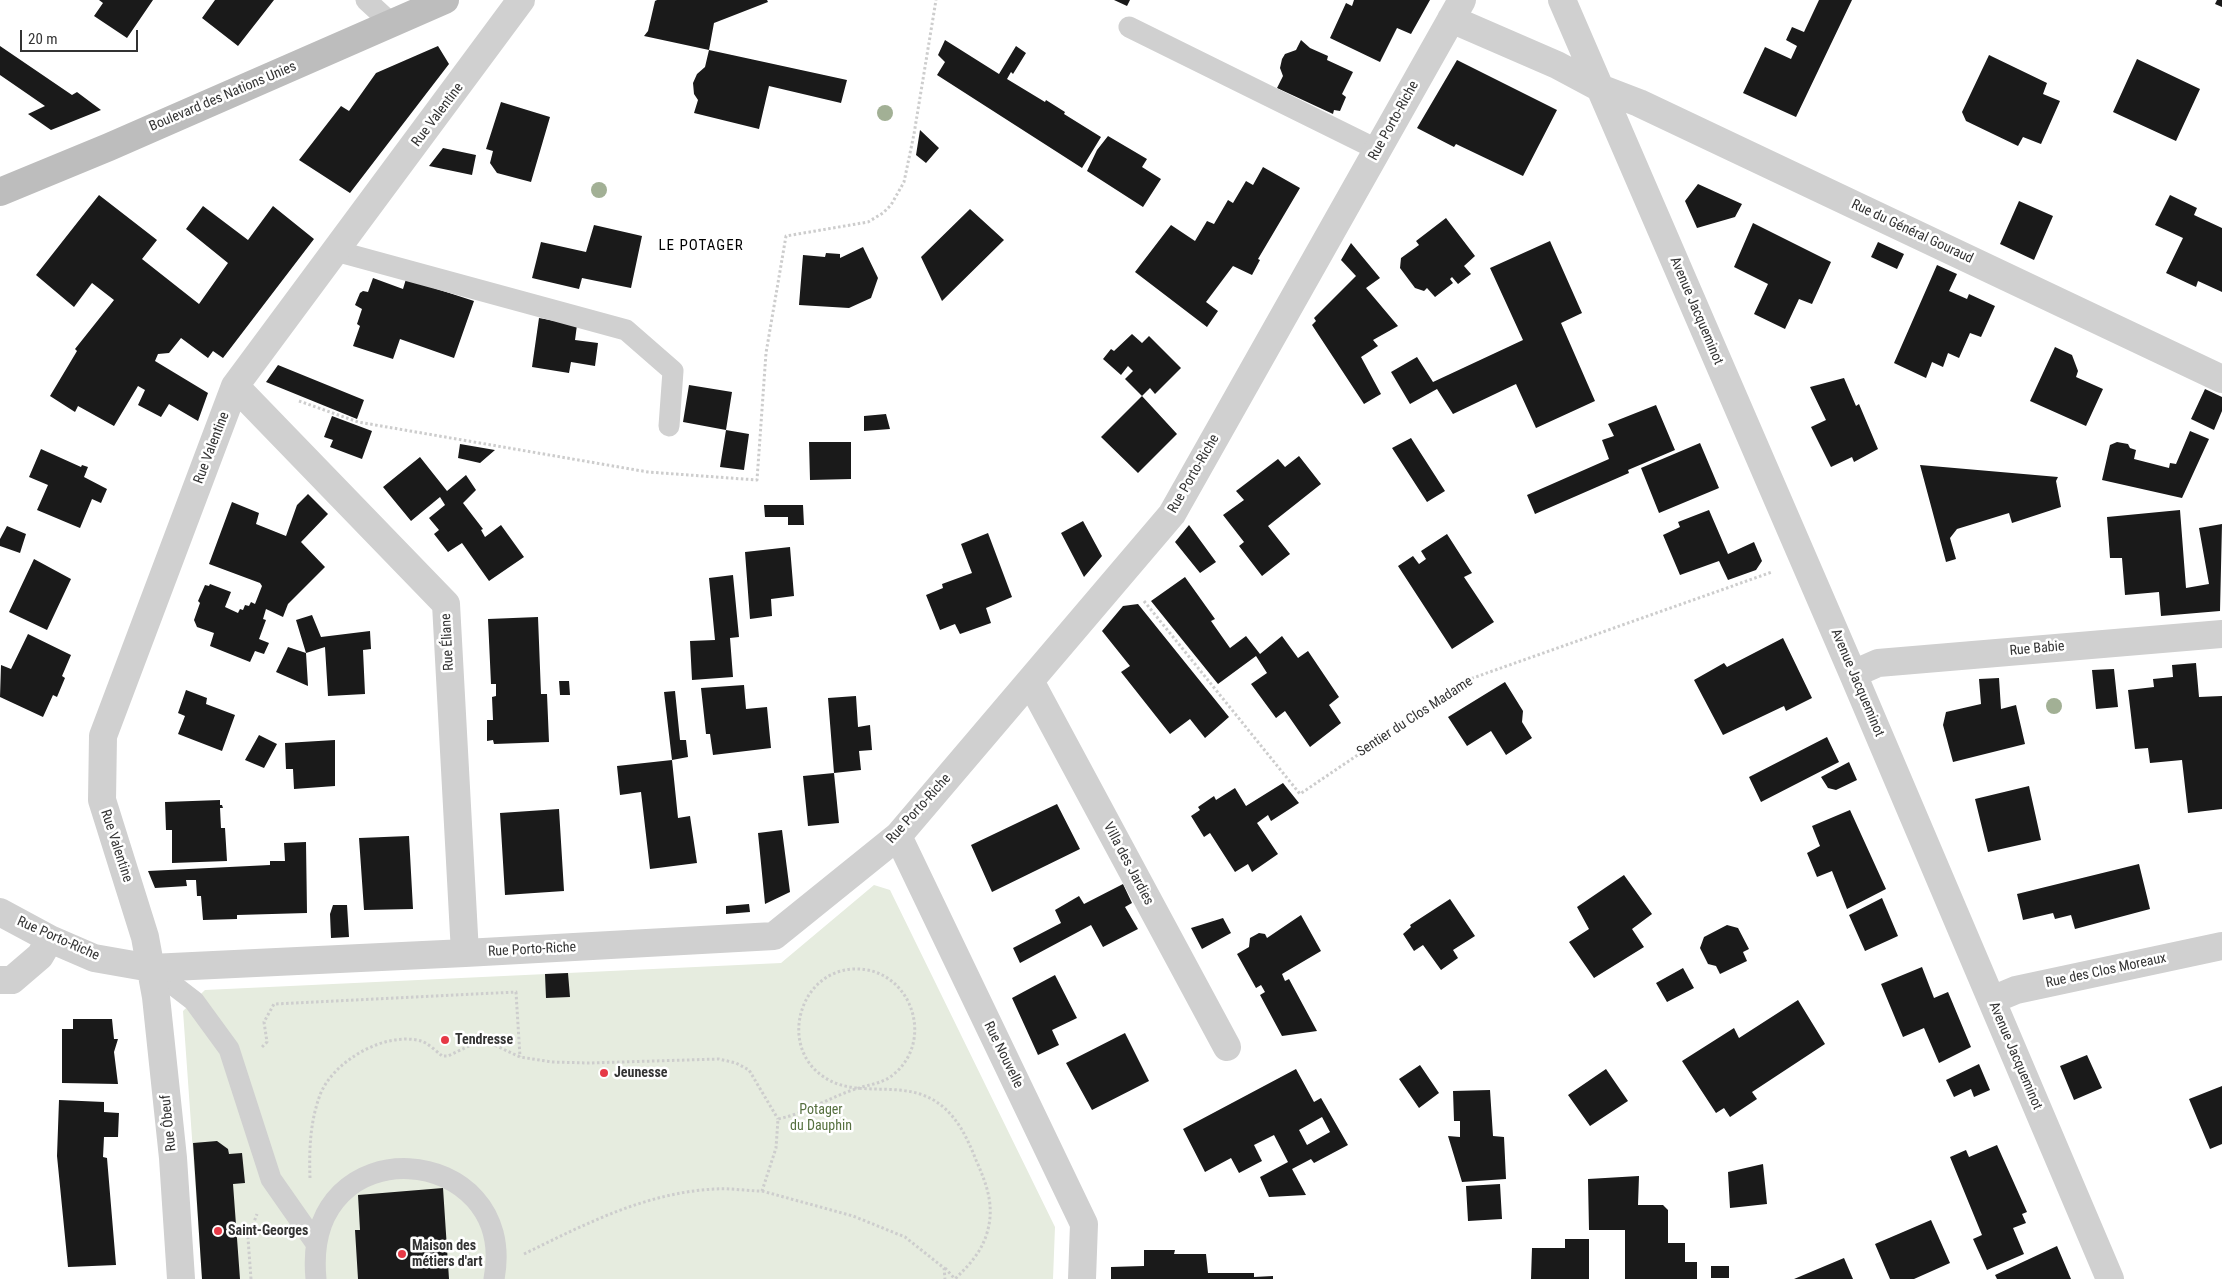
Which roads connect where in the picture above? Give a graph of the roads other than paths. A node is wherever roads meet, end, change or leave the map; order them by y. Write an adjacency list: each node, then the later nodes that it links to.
1 (366, 0): 6 (lane)
2 (446, 0): 6 (main road, Boulevard des Nations Unies)
3 (521, 0): 11 (street, Rue Valentine)
4 (1562, 0): 8 (street, Avenue Jacqueminot)
5 (1456, 9): 8 (street); 9 (street, Rue Porto-Riche)
6 (392, 24): 10 (main road, Boulevard des Nations Unies)
7 (1129, 27): 9 (lane)
8 (1600, 88): 12 (street, Rue du Général Gouraud); 16 (street, Avenue Jacqueminot)
9 (1378, 150): 17 (street, Rue Porto-Riche)
10 (0, 192)
11 (336, 251): 13 (street, Rue Valentine); 14 (lane)
12 (2222, 379)
13 (235, 386): 22 (street, Rue Éliane); 23 (street, Rue Valentine)
14 (668, 426)
15 (2222, 634): 16 (street, Rue Babie)
16 (1853, 674): 25 (street, Avenue Jacqueminot)
17 (1030, 680): 18 (street, Rue Porto-Riche); 26 (street, Villa des Jardies)
18 (898, 836): 22 (street, Rue Porto-Riche); 31 (street, Rue Nouvelle)
19 (0, 912): 20 (street, Rue Porto-Riche)
20 (50, 939): 23 (street, Rue Porto-Riche); 24 (street)
21 (2222, 946): 25 (street, Rue des Clos Moreaux)
22 (465, 954): 23 (street, Rue Porto-Riche)
23 (151, 968): 27 (lane); 29 (street, Rue Ôbeuf)
24 (0, 980)
25 (1992, 1000): 32 (street, Avenue Jacqueminot)
26 (1227, 1047)
27 (315, 1242): 28 (lane); 30 (lane)
28 (496, 1273)
29 (181, 1279)
30 (316, 1279)
31 (1082, 1279)
32 (2110, 1279)

